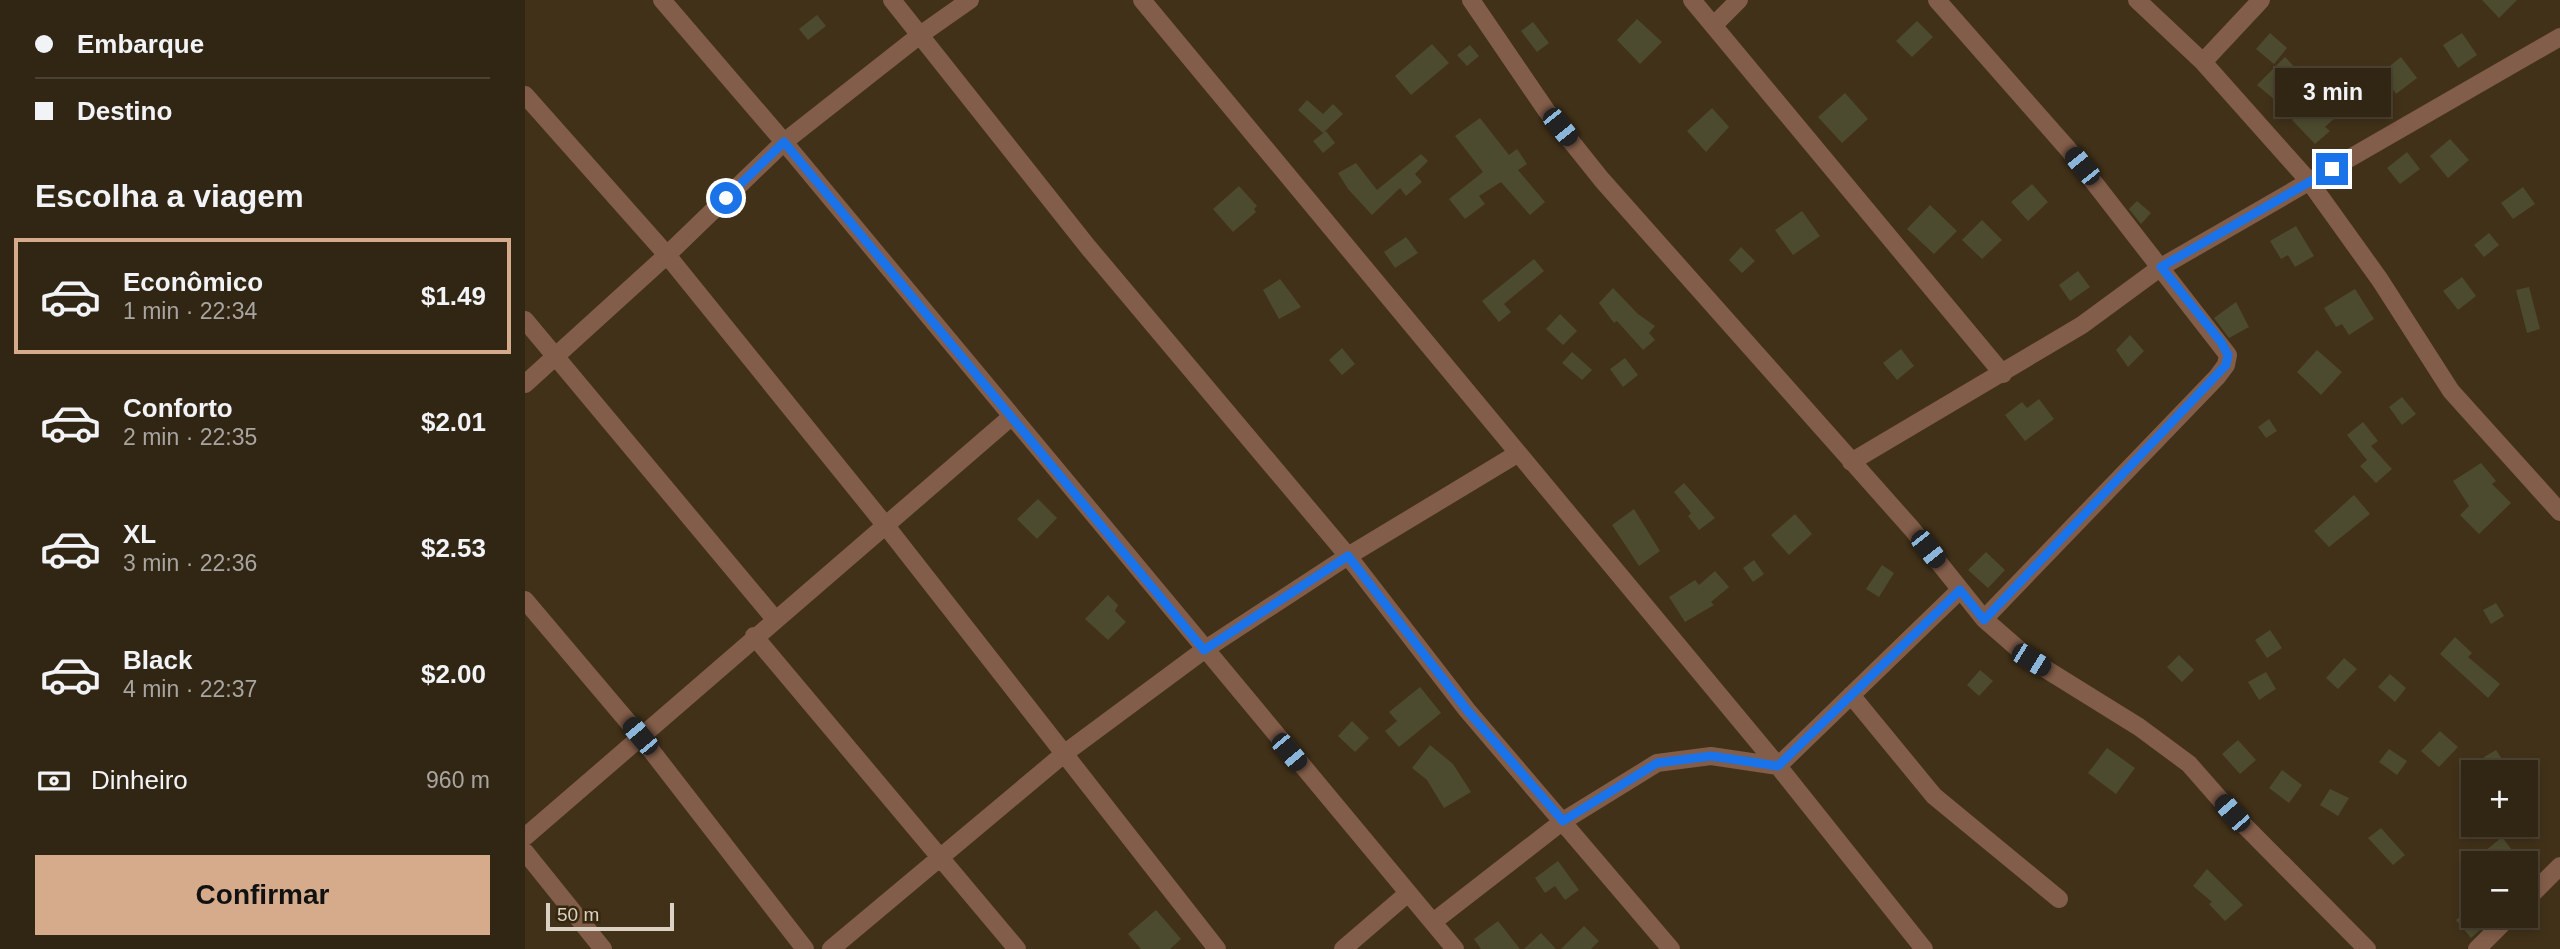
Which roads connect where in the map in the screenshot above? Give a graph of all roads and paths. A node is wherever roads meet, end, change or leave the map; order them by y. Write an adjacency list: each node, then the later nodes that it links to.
1 (662, 0): 16 (street)
2 (892, 0): 12 (street)
3 (970, 0): 12 (street)
4 (1142, 0): 25 (street)
5 (1471, 0): 26 (street)
6 (1692, 0): 11 (street)
7 (1739, 0): 11 (street)
8 (1937, 0): 19 (street)
9 (2137, 0): 14 (street)
10 (2261, 0): 14 (street)
11 (1714, 25): 22 (street)
12 (920, 35): 16 (street); 29 (street)
13 (2560, 37): 17 (street)
14 (2203, 62): 17 (street)
15 (525, 95): 18 (street)
16 (784, 142): 18 (street); 24 (street)
17 (2309, 181): 19 (street); 27 (street)
18 (667, 255): 21 (street); 28 (street)
19 (2161, 267): 22 (street); 33 (street)
20 (525, 320): 21 (street)
21 (558, 355): 23 (street); 32 (street)
22 (2003, 374): 26 (street)
23 (525, 384)
24 (1011, 416): 28 (street); 35 (street)
25 (1517, 454): 29 (street); 39 (street)
26 (1851, 463): 30 (street)
27 (2560, 512)
28 (886, 526): 32 (street); 38 (street)
29 (1348, 556): 35 (street); 40 (street)
30 (1960, 590): 33 (street); 36 (street)
31 (525, 600): 37 (street)
32 (774, 618): 34 (street)
33 (1984, 620): 59 (street)
34 (754, 636): 37 (street); 43 (street)
35 (1204, 650): 38 (street); 46 (street)
36 (1851, 695): 39 (street); 47 (street)
37 (640, 736): 41 (street); 51 (street)
38 (1065, 752): 43 (street); 54 (street)
39 (1778, 766): 40 (street); 58 (street)
40 (1563, 821): 48 (street); 57 (street)
41 (525, 837)
42 (525, 852): 50 (street)
43 (940, 855): 52 (street); 53 (street)
44 (2560, 866): 45 (street)
45 (2538, 888)
46 (1407, 894): 48 (street); 55 (street)
47 (2059, 900)
48 (1433, 922): 56 (street)
49 (2498, 928): 60 (street)
50 (603, 949)
51 (805, 949)
52 (831, 949)
53 (1017, 949)
54 (1217, 949)
55 (1343, 949)
56 (1455, 949)
57 (1671, 949)
58 (1924, 949)
59 (2367, 949)
60 (2477, 949)

